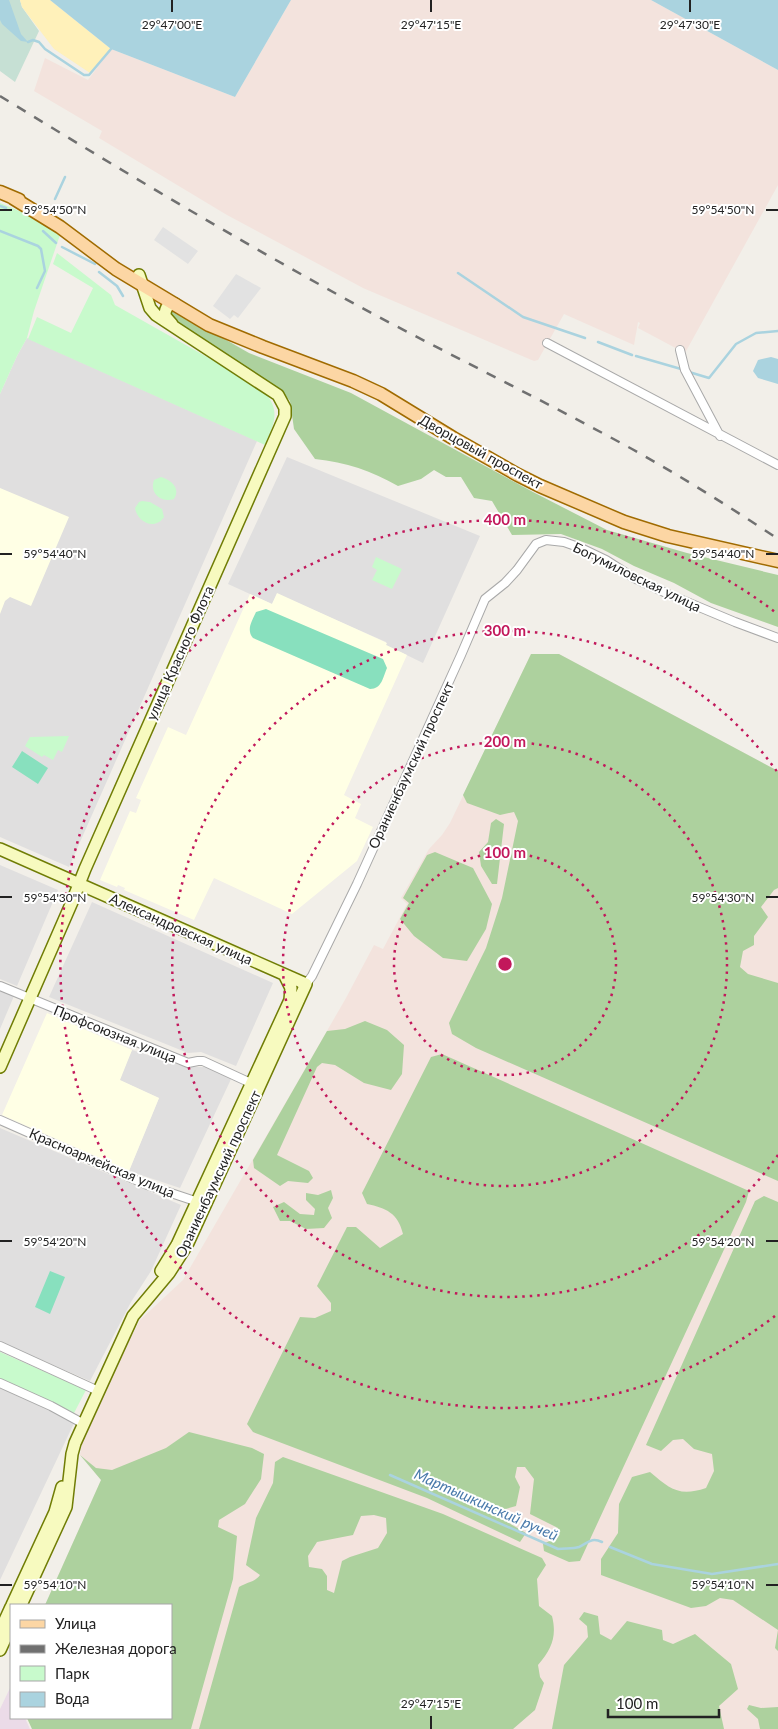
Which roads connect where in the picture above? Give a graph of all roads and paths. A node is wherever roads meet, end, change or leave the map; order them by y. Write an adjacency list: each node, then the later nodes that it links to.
1 (0, 192): 2 (main road, Дворцовый проспект)
2 (144, 285): 3 (main road, Дворцовый проспект); 4 (main road, Дворцовый проспект); 5 (main road, улица Красного Флота)
3 (175, 304): 4 (main road, Дворцовый проспект); 5 (main road)
4 (220, 329): 11 (main road, Дворцовый проспект)
5 (179, 331): 14 (main road, улица Красного Флота)
6 (547, 343): 8 (street)
7 (680, 350): 8 (street)
8 (720, 436): 9 (street)
9 (778, 466)
10 (528, 556): 12 (street, Богумиловская улица); 16 (street, Ораниенбаумский проспект)
11 (778, 561)
12 (778, 638)
13 (0, 849): 14 (main road, Александровская улица)
14 (78, 883): 15 (main road, Александровская улица); 19 (main road, улица Красного Флота)
15 (285, 976): 16 (main road, Александровская улица); 18 (main road)
16 (306, 984): 18 (street); 21 (main road, Ораниенбаумский проспект)
17 (0, 986): 19 (street, Профсоюзная улица)
18 (291, 988): 21 (main road, Ораниенбаумский проспект)
19 (30, 999): 20 (main road, улица Красного Флота); 21 (street, Профсоюзная улица)
20 (0, 1067)
21 (255, 1085): 23 (main road, Ораниенбаумский проспект)
22 (0, 1120): 23 (street, Красноармейская улица)
23 (201, 1203): 26 (main road, Ораниенбаумский проспект); 27 (main road, Ораниенбаумский проспект)
24 (0, 1346): 26 (street)
25 (0, 1383): 27 (street)
26 (94, 1389): 27 (main road, Ораниенбаумский проспект)
27 (81, 1423): 28 (main road, Ораниенбаумский проспект); 29 (main road, Ораниенбаумский проспект)
28 (13, 1604)
29 (21, 1604)
30 (10, 1610): 32 (main road, Ораниенбаумский проспект)
31 (10, 1628): 33 (main road)
32 (0, 1631)
33 (0, 1650)

